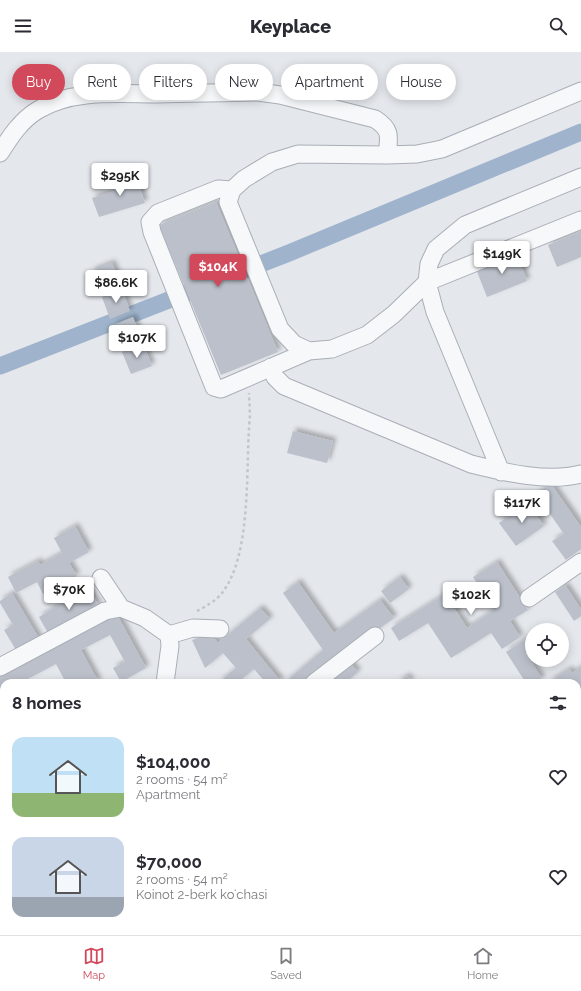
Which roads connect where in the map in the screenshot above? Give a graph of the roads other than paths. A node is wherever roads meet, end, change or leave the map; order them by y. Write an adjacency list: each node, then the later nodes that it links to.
1 (581, 91): 3 (street)
2 (0, 153): 3 (street)
3 (386, 155): 5 (street)
4 (581, 176): 7 (street)
5 (232, 190): 8 (street); 9 (street)
6 (581, 220): 7 (street)
7 (427, 282): 8 (street); 10 (street)
8 (309, 352): 9 (street)
9 (271, 367): 10 (street)
10 (501, 472): 11 (street)
11 (579, 477)
12 (581, 562): 14 (street)
13 (102, 578): 15 (street)
14 (529, 598)
15 (121, 608): 17 (street); 19 (street)
16 (220, 629): 17 (street)
17 (169, 635): 20 (street)
18 (375, 636): 21 (street)
19 (0, 667)
20 (166, 679)
21 (319, 679)

